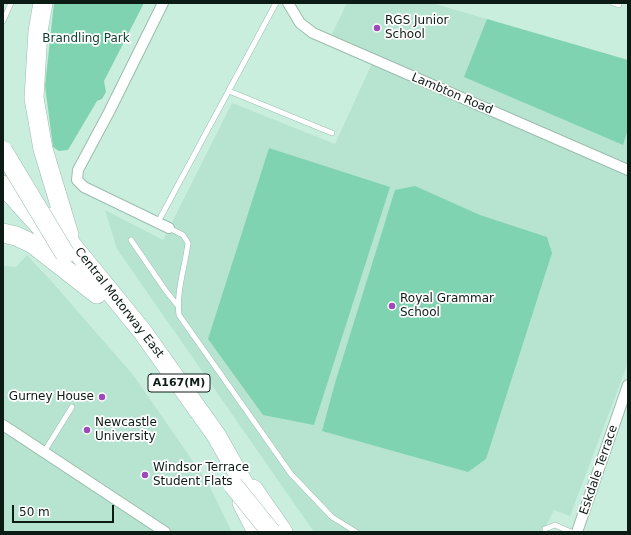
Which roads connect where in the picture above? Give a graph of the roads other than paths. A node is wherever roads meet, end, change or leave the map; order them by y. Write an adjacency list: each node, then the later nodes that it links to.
1 (11, 3): 8 (lane)
2 (43, 3): 18 (highway, A167(M))
3 (163, 3): 14 (street)
4 (276, 3): 9 (lane)
5 (288, 3): 12 (street, Lambton Road)
6 (613, 3): 7 (lane)
7 (619, 5)
8 (3, 20)
9 (229, 91): 10 (lane); 14 (lane)
10 (332, 133)
11 (3, 151): 18 (highway, A167(M), bridge)
12 (628, 170)
13 (4, 175): 18 (highway, Central Motorway East / A167(M), bridge); 18 (highway, Central Motorway East / A167(M))
14 (158, 222): 15 (street)
15 (170, 228): 20 (lane)
16 (3, 233): 19 (highway, A167(M))
17 (131, 240): 20 (lane)
18 (69, 249): 19 (highway, Central Motorway East / A167(M)); 24 (highway, Central Motorway East / A167(M))
19 (96, 294): 26 (highway, Central Motorway East / A167(M))
20 (178, 306): 32 (lane)
21 (627, 393): 34 (street, Eskdale Terrace)
22 (72, 407): 25 (lane)
23 (3, 425): 25 (street)
24 (216, 435): 30 (highway, Central Motorway East / A167(M)); 31 (highway, A167(M))
25 (44, 452): 28 (street)
26 (233, 485): 29 (highway, Central Motorway East / A167(M), bridge); 30 (highway, A167(M), bridge)
27 (545, 529): 33 (lane)
28 (165, 532)
29 (257, 532)
30 (271, 532)
31 (283, 532)
32 (356, 532)
33 (572, 532)
34 (577, 532)

